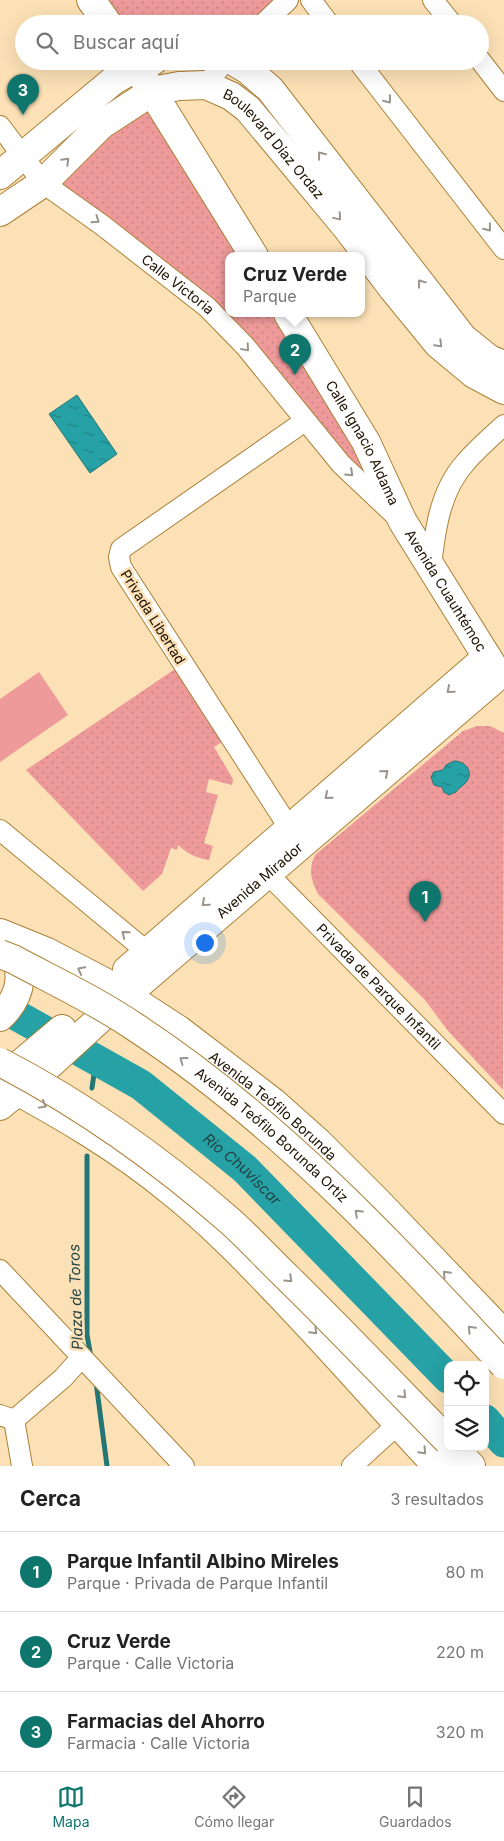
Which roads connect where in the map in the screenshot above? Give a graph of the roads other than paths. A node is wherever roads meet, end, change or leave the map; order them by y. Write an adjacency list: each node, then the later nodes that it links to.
1 (91, 0): 5 (main road)
2 (288, 0): 6 (street)
3 (311, 0): 7 (street)
4 (433, 0): 8 (street)
5 (102, 15)
6 (272, 15)
7 (322, 15)
8 (445, 15)
9 (130, 70): 19 (main road)
10 (144, 70): 16 (main road)
11 (218, 70): 15 (street)
12 (248, 70): 26 (main road, Boulevard Díaz Ordaz, one-way to 12)
13 (365, 70): 23 (street, one-way to 23)
14 (488, 70): 17 (street)
15 (206, 85): 16 (main road, Boulevard Díaz Ordaz); 27 (main road, Boulevard Díaz Ordaz, one-way to 27)
16 (153, 91): 21 (main road, Boulevard Díaz Ordaz, one-way to 16); 24 (main road)
17 (504, 91)
18 (0, 126): 19 (street, Calle Victoria)
19 (22, 155): 20 (main road); 21 (street, Calle Victoria)
20 (0, 175)
21 (44, 183): 22 (main road, Boulevard Díaz Ordaz); 28 (street, Calle Victoria, one-way to 28)
22 (0, 212)
23 (504, 249)
24 (252, 252)
25 (290, 317): 30 (main road, Calle Ignacio Aldama)
26 (504, 365)
27 (504, 390)
28 (305, 421): 30 (street, Calle Victoria, one-way to 30); 34 (street, Privada Libertad)
29 (504, 425): 31 (street)
30 (403, 522): 31 (main road, Avenida Cuauhtémoc)
31 (431, 566): 32 (main road, Avenida Cuauhtémoc)
32 (496, 673): 34 (main road, Avenida Mirador)
33 (0, 830): 37 (street, one-way to 33)
34 (295, 837): 35 (main road, Avenida Mirador)
35 (261, 867): 37 (main road, Avenida Mirador); 42 (street, Privada de Parque Infantil)
36 (4, 942): 38 (main road, Avenida Teófilo Borunda, one-way to 36); 39 (main road); 46 (main road, Avenida Teófilo Borunda Ortiz, one-way to 36, bridge)
37 (155, 958): 38 (main road, Avenida Mirador)
38 (118, 990): 41 (main road, Avenida Mirador); 44 (main road, Avenida Teófilo Borunda, one-way to 38)
39 (0, 1017)
40 (0, 1062): 49 (main road, one-way to 49, bridge)
41 (4, 1090): 48 (main road, one-way to 48)
42 (504, 1114)
43 (0, 1270): 45 (street)
44 (504, 1334)
45 (81, 1358): 47 (street); 52 (street)
46 (504, 1365)
47 (7, 1418): 51 (street)
48 (398, 1424): 53 (street); 54 (main road, one-way to 54)
49 (444, 1438)
50 (457, 1451): 55 (main road)
51 (22, 1466)
52 (184, 1466)
53 (352, 1466)
54 (437, 1466)
55 (471, 1466)

